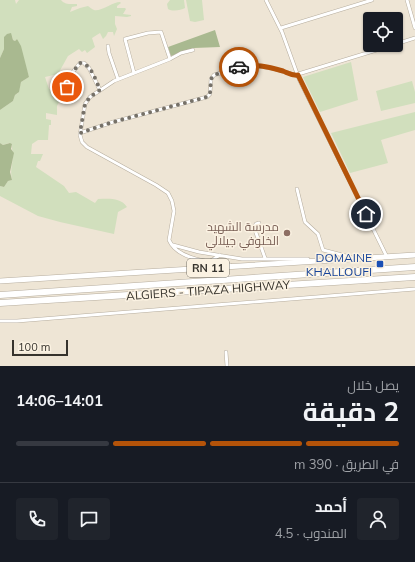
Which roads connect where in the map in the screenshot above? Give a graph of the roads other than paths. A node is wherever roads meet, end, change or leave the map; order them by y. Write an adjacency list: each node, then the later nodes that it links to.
1 (266, 0): 4 (street)
2 (372, 0): 4 (street)
3 (407, 0): 5 (street)
4 (281, 28): 13 (street)
5 (415, 28)
6 (415, 38): 7 (street)
7 (403, 42)
8 (108, 46): 14 (street)
9 (193, 50): 11 (street)
10 (371, 52): 13 (street)
11 (170, 59): 12 (street); 12 (street)
12 (134, 73): 14 (street)
13 (298, 75): 17 (street); 23 (street)
14 (118, 79): 16 (street)
15 (67, 87): 16 (street)
16 (100, 90): 17 (street)
17 (80, 133): 20 (street)
18 (296, 190): 25 (street)
19 (259, 223): 24 (street)
20 (171, 244): 21 (street); 27 (street)
21 (220, 255): 24 (street); 27 (street)
22 (415, 255): 23 (main road, RN 11)
23 (387, 256): 25 (main road, RN 11)
24 (265, 258): 26 (street)
25 (354, 258): 26 (main road, RN 11)
26 (324, 260): 28 (main road, RN 11)
27 (209, 262): 28 (street)
28 (238, 266): 31 (main road, RN 11)
29 (415, 267): 33 (highway, ALGIERS - TIPAZA HIGHWAY)
30 (415, 277): 34 (highway, ALGIERS - TIPAZA HIGHWAY)
31 (0, 281)
32 (415, 289): 35 (street)
33 (0, 296)
34 (0, 303)
35 (0, 321)
36 (226, 352): 37 (street)
37 (227, 366)

